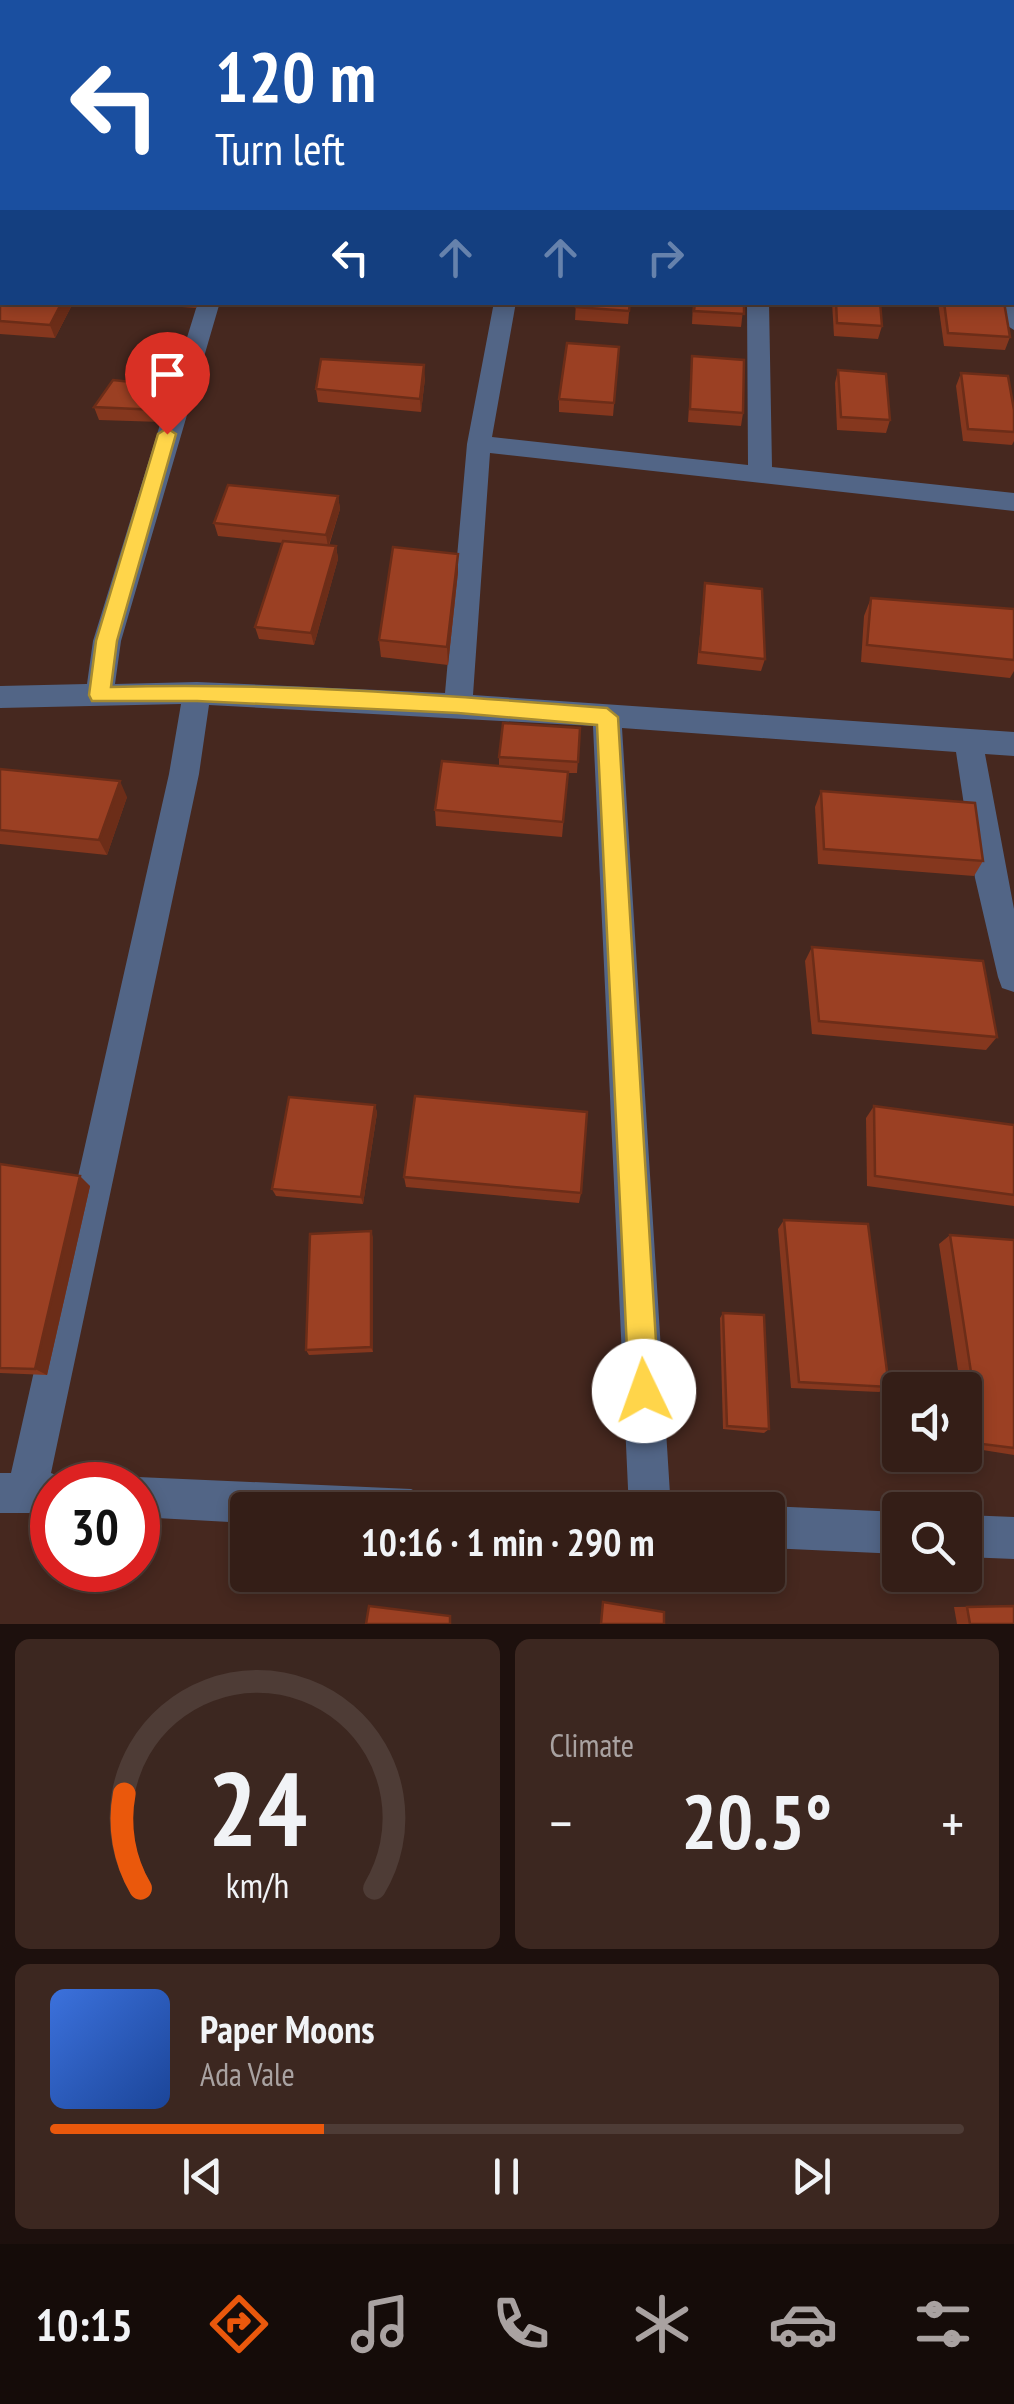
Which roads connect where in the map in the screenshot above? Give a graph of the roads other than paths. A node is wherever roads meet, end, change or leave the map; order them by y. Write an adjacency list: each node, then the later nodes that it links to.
1 (208, 305): 8 (street)
2 (504, 305): 4 (street)
3 (758, 305): 5 (street)
4 (480, 444): 5 (street); 10 (street)
5 (760, 475): 6 (street)
6 (1014, 502)
7 (197, 692): 8 (street); 10 (street); 16 (street)
8 (99, 695): 9 (street)
9 (0, 697)
10 (458, 704): 11 (street)
11 (607, 717): 12 (street); 15 (street)
12 (969, 742): 13 (street); 14 (street)
13 (1014, 744)
14 (1014, 977)
15 (649, 1492)
16 (26, 1493)
17 (160, 1498): 18 (street)
18 (230, 1501)
19 (785, 1527): 20 (street)
20 (882, 1532)
21 (982, 1537): 22 (street)
22 (1014, 1538)

